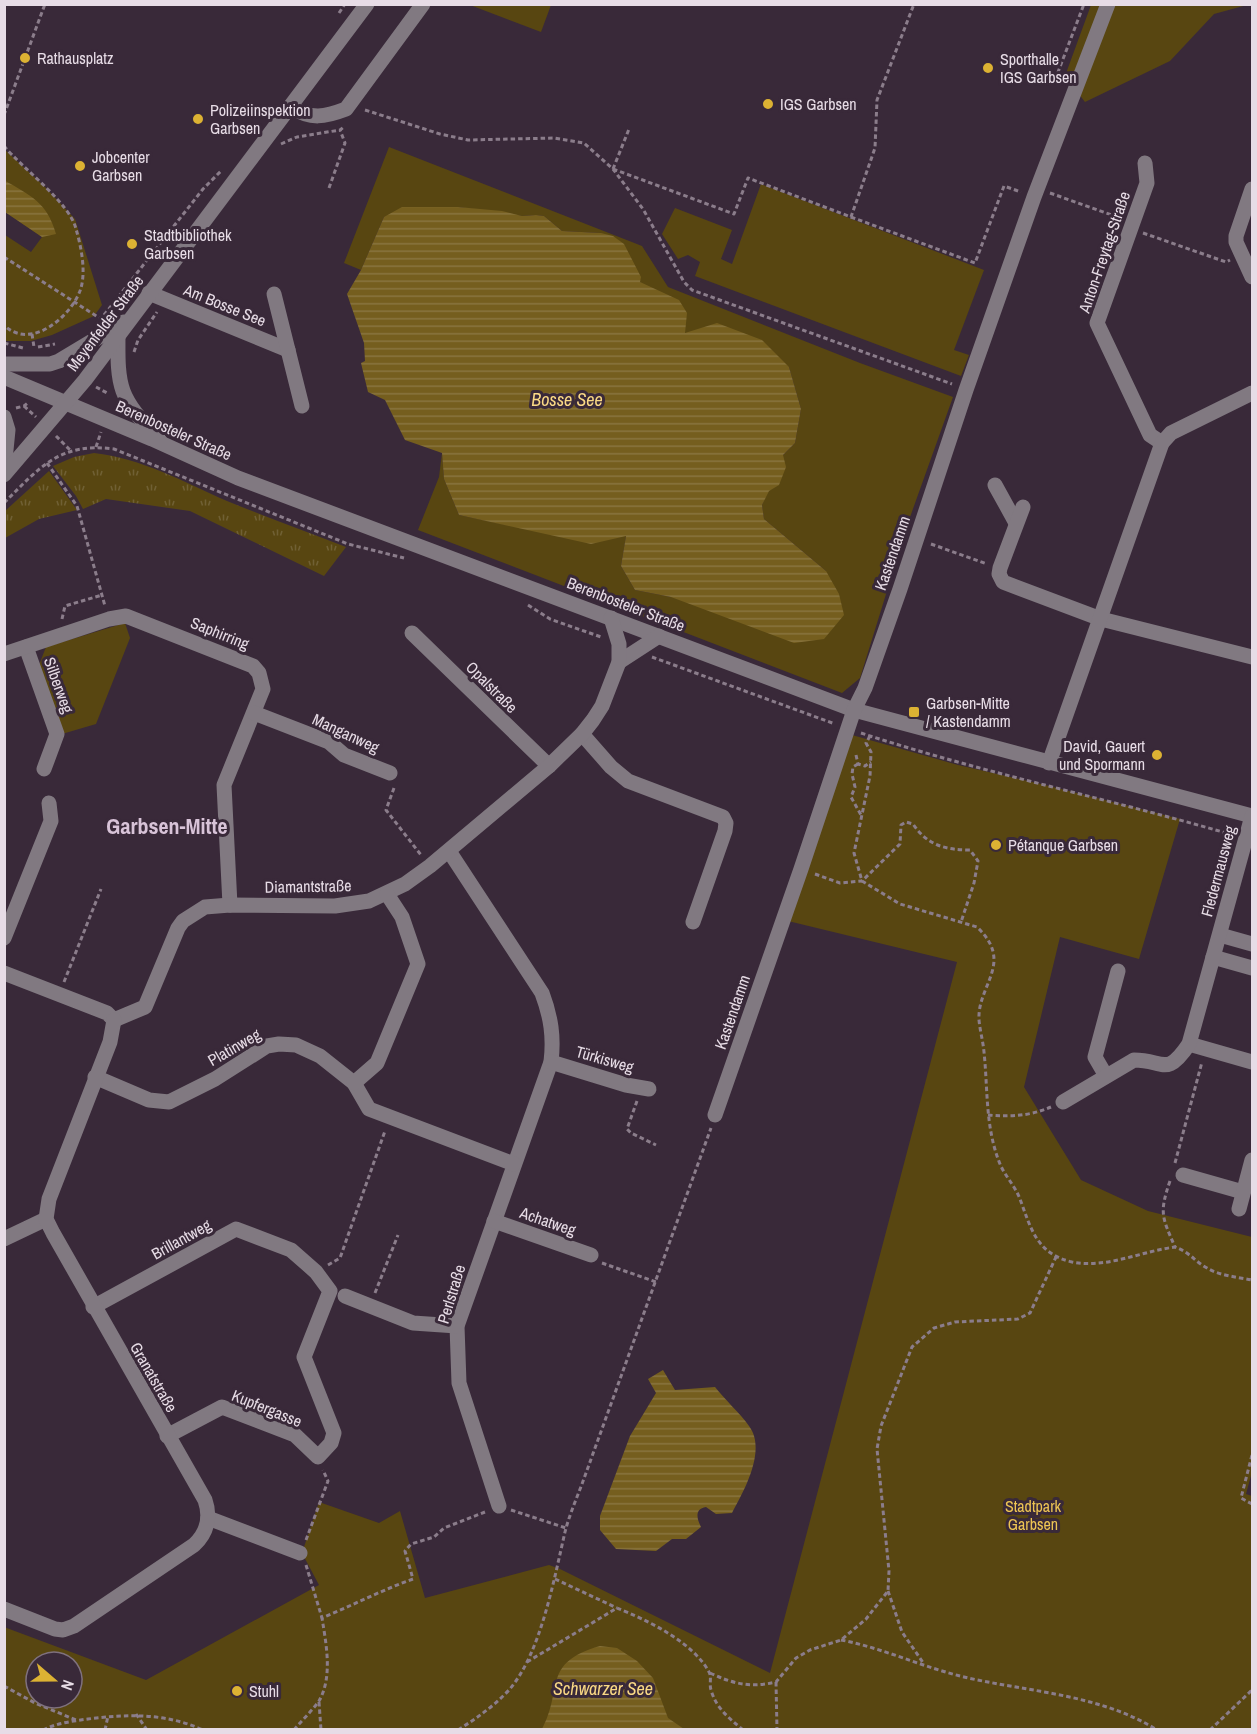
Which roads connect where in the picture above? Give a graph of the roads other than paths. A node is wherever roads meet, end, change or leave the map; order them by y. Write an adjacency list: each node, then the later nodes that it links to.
1 (368, 4): 4 (street, Meyenfelder Straße)
2 (423, 4): 4 (street)
3 (1108, 4): 34 (street, Kastendamm)
4 (291, 107): 8 (street, Meyenfelder Straße)
5 (1145, 163): 20 (street, Anton-Freytag-Straße)
6 (1252, 189): 7 (street)
7 (1252, 277)
8 (149, 293): 10 (street, Meyenfelder Straße); 12 (street, Am Bosse See)
9 (273, 294): 12 (street, Am Bosse See)
10 (130, 319): 11 (street, Meyenfelder Straße); 13 (street)
11 (118, 335): 16 (street, Meyenfelder Straße); 19 (street)
12 (288, 350): 17 (street, Am Bosse See)
13 (4, 364)
14 (4, 377): 16 (street, Berenbosteler Straße)
15 (1252, 393): 20 (street)
16 (66, 403): 19 (street, Berenbosteler Straße); 22 (street, Meyenfelder Straße)
17 (302, 406)
18 (4, 417): 21 (street)
19 (162, 443): 26 (street, Berenbosteler Straße)
20 (1162, 443): 27 (street)
21 (4, 470)
22 (4, 475)
23 (995, 485): 25 (street)
24 (1023, 507): 25 (street)
25 (1016, 523): 27 (street)
26 (611, 618): 29 (street, Berenbosteler Straße); 33 (street, Diamantstraße)
27 (1101, 619): 32 (street); 37 (street)
28 (412, 633): 38 (street, Opalstraße)
29 (659, 636): 33 (street); 34 (street, Berenbosteler Straße)
30 (26, 647): 31 (street, Saphirring); 35 (street, Saphirring); 39 (street, Silberweg)
31 (4, 654)
32 (1252, 657)
33 (619, 662): 36 (street, Diamantstraße)
34 (854, 710): 37 (street, Berenbosteler Straße); 63 (street, Kastendamm)
35 (254, 713): 40 (street, Manganweg); 45 (street, Saphirring)
36 (582, 734): 38 (street, Diamantstraße); 46 (street)
37 (1049, 763): 42 (street, Berenbosteler Straße)
38 (549, 766): 43 (street, Diamantstraße)
39 (44, 769)
40 (390, 773)
41 (49, 803): 48 (street)
42 (1252, 816): 47 (street, Fledermausweg)
43 (449, 851): 44 (street, Diamantstraße); 56 (street, Perlstraße)
44 (387, 894): 45 (street, Diamantstraße); 60 (street)
45 (230, 905): 54 (street, Diamantstraße)
46 (693, 922)
47 (1220, 935): 49 (street, Fledermausweg); 50 (street, Fledermausweg)
48 (4, 938)
49 (1252, 944)
50 (1213, 957): 51 (street); 55 (street, Fledermausweg)
51 (1252, 968)
52 (1118, 971): 58 (street)
53 (4, 973): 54 (street)
54 (114, 1020): 59 (street)
55 (1189, 1044): 57 (street); 58 (street, Fledermausweg)
56 (551, 1062): 61 (street, Türkisweg); 65 (street, Perlstraße)
57 (1252, 1062)
58 (1106, 1076): 62 (street, Fledermausweg)
59 (95, 1077): 60 (street, Platinweg); 69 (street)
60 (354, 1083): 65 (street)
61 (645, 1088)
62 (1063, 1102)
63 (715, 1115)
64 (1252, 1160): 67 (street)
65 (514, 1164): 70 (street, Perlstraße)
66 (1183, 1175): 67 (street)
67 (1243, 1192): 68 (street)
68 (1239, 1209)
69 (46, 1219): 71 (street); 74 (street, Granatstraße)
70 (494, 1221): 72 (street, Achatweg); 75 (street, Perlstraße)
71 (4, 1239)
72 (591, 1255)
73 (345, 1296): 75 (street)
74 (93, 1307): 76 (street, Granatstraße); 77 (street, Brillantweg)
75 (457, 1326): 78 (street, Perlstraße)
76 (167, 1436): 77 (street, Kupfergasse); 79 (street, Granatstraße)
77 (318, 1457)
78 (500, 1506)
79 (208, 1518): 80 (street); 81 (street)
80 (300, 1553)
81 (4, 1609)

